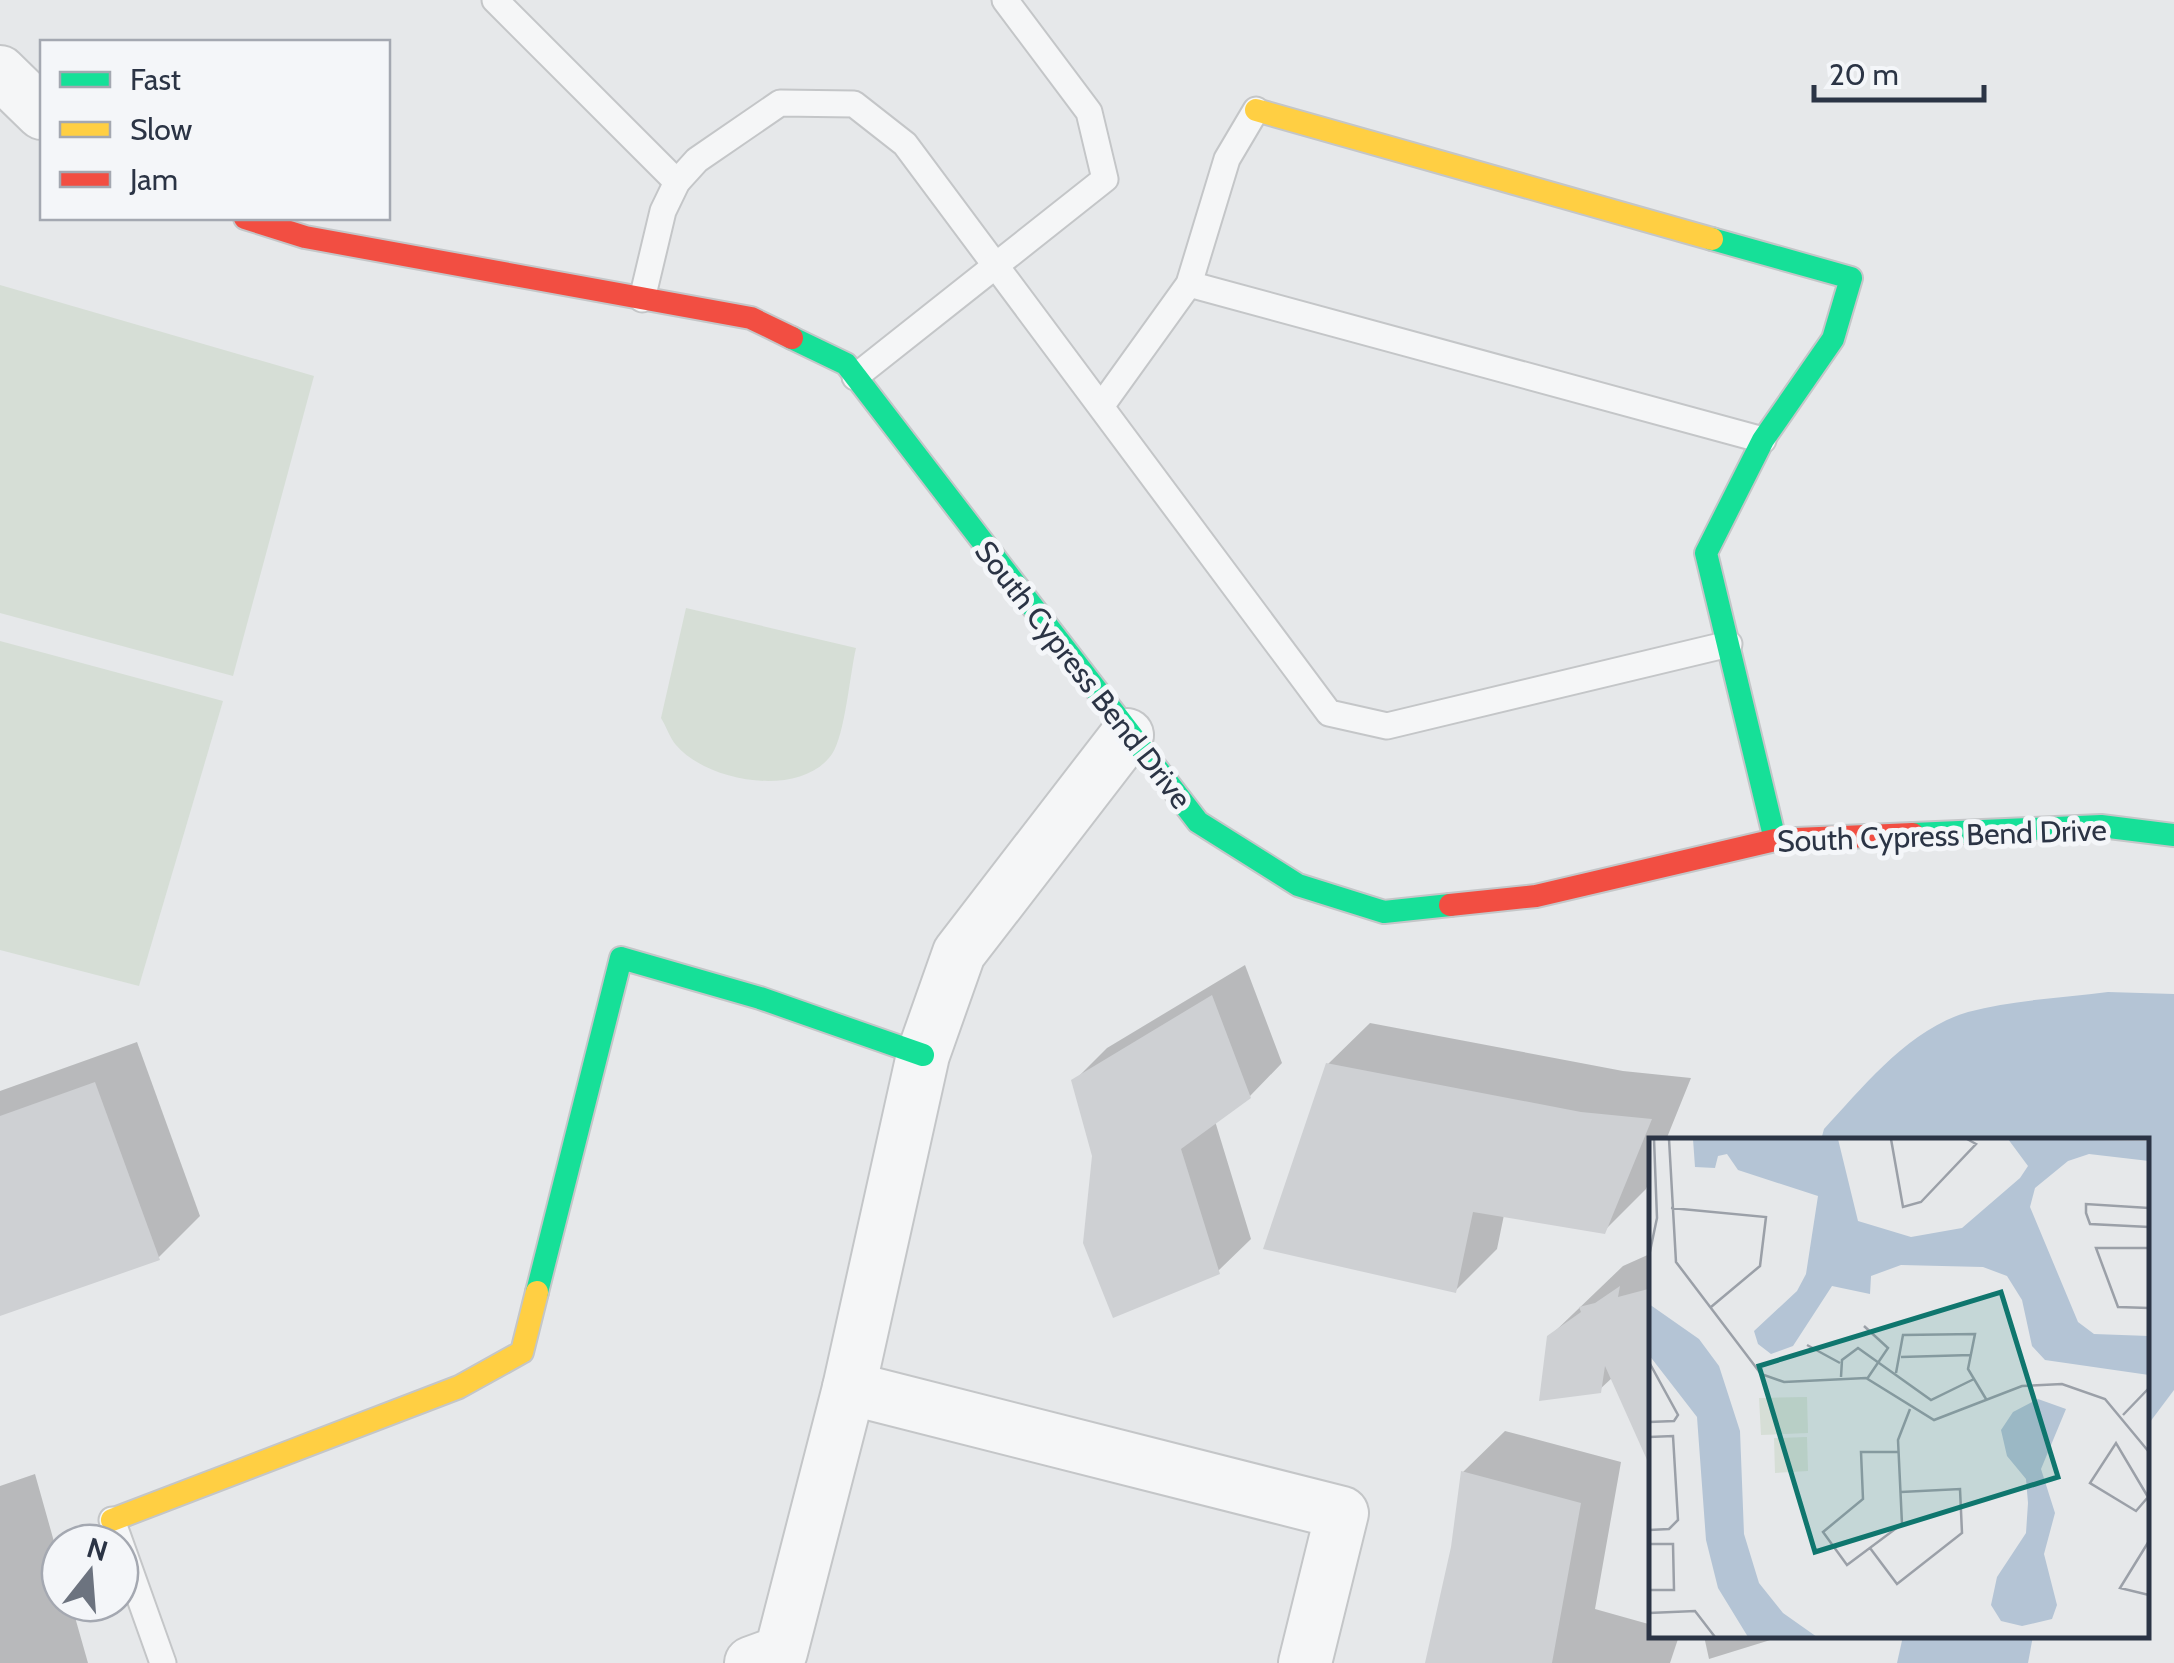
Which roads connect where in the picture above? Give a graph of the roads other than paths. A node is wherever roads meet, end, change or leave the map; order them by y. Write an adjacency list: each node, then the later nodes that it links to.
1 (495, 0): 6 (lane)
2 (1006, 0): 8 (lane)
3 (0, 72): 5 (street)
4 (1256, 110): 9 (lane); 13 (street)
5 (40, 111)
6 (677, 182): 8 (lane); 10 (lane)
7 (251, 220): 10 (street, South Cypress Bend Drive)
8 (997, 264): 11 (lane); 12 (lane)
9 (1189, 284): 12 (lane); 13 (lane)
10 (642, 299): 11 (street, South Cypress Bend Drive)
11 (854, 376): 15 (street, South Cypress Bend Drive)
12 (1102, 406): 14 (lane)
13 (1763, 440): 14 (street)
14 (1729, 644): 17 (street)
15 (1127, 736): 17 (street, South Cypress Bend Drive); 18 (street)
16 (2174, 835): 17 (street, South Cypress Bend Drive)
17 (1774, 840)
18 (923, 1055): 19 (street); 20 (street)
19 (849, 1388): 22 (street); 23 (street)
20 (112, 1520): 21 (lane)
21 (162, 1663)
22 (751, 1663)
23 (1305, 1663)

